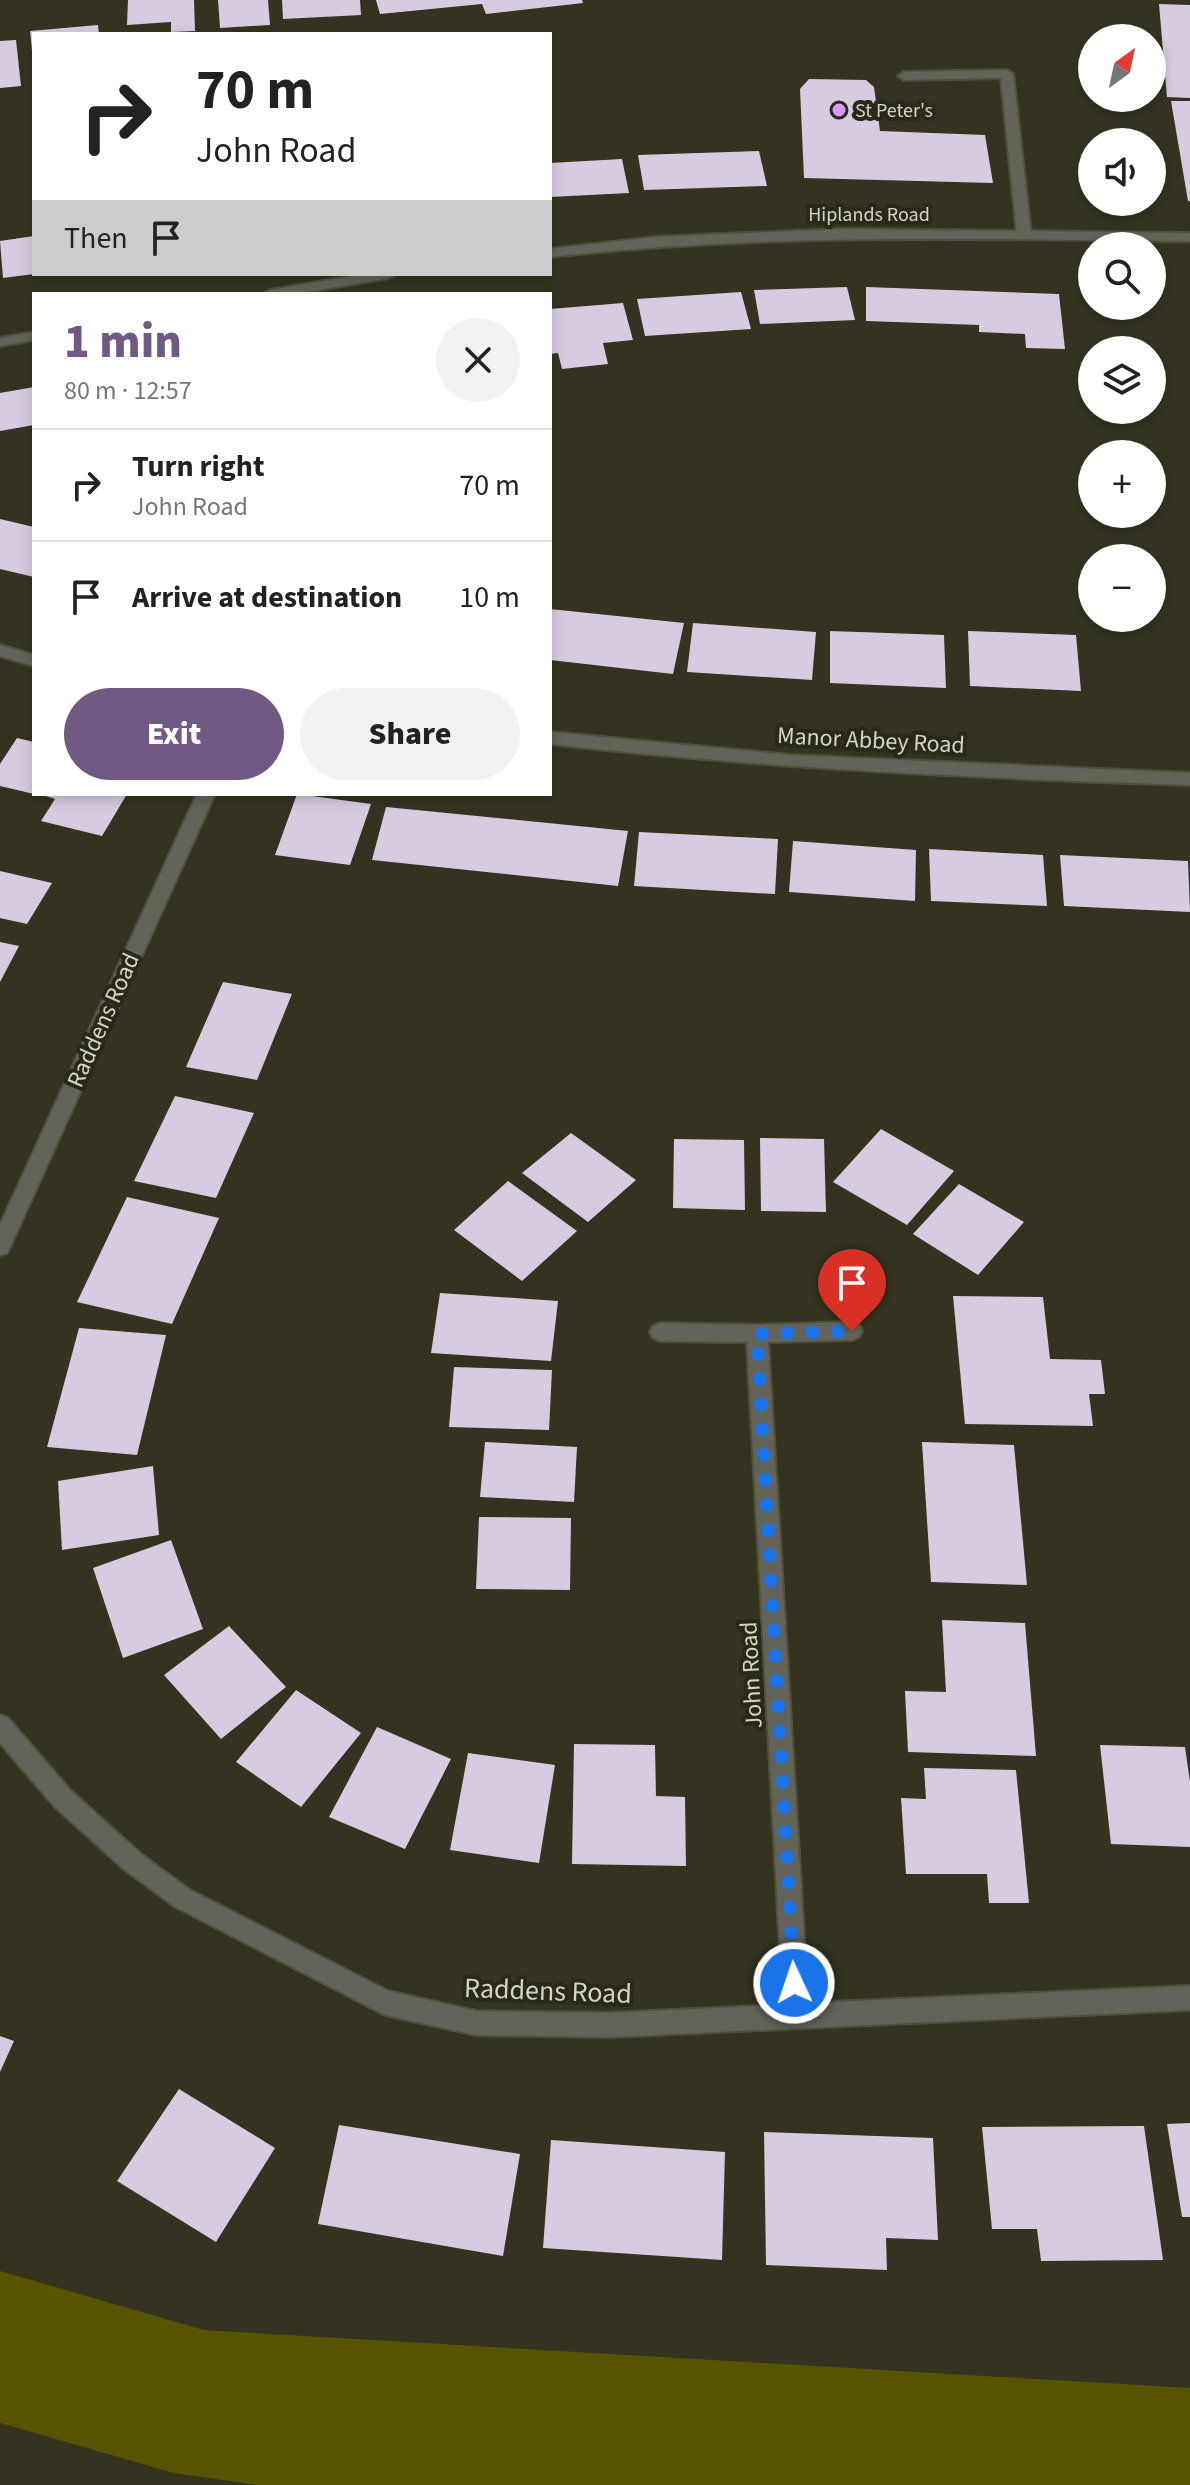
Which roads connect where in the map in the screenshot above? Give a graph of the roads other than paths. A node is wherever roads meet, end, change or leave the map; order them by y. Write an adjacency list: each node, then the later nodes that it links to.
1 (904, 76): 2 (street)
2 (1024, 235): 3 (street, Hiplands Road); 4 (street, Hiplands Road)
3 (1190, 237)
4 (552, 253)
5 (377, 276): 6 (street)
6 (282, 292)
7 (32, 336): 8 (street)
8 (0, 342)
9 (0, 650): 10 (street)
10 (32, 660)
11 (552, 738): 12 (street, Manor Abbey Road)
12 (1190, 779)
13 (205, 796): 14 (street, Raddens Road)
14 (0, 1247)
15 (852, 1331): 17 (street)
16 (660, 1332): 17 (street)
17 (757, 1334): 20 (street, John Road)
18 (0, 1726): 20 (street, Raddens Road)
19 (1190, 1998): 20 (street, Raddens Road)
20 (796, 2014)

